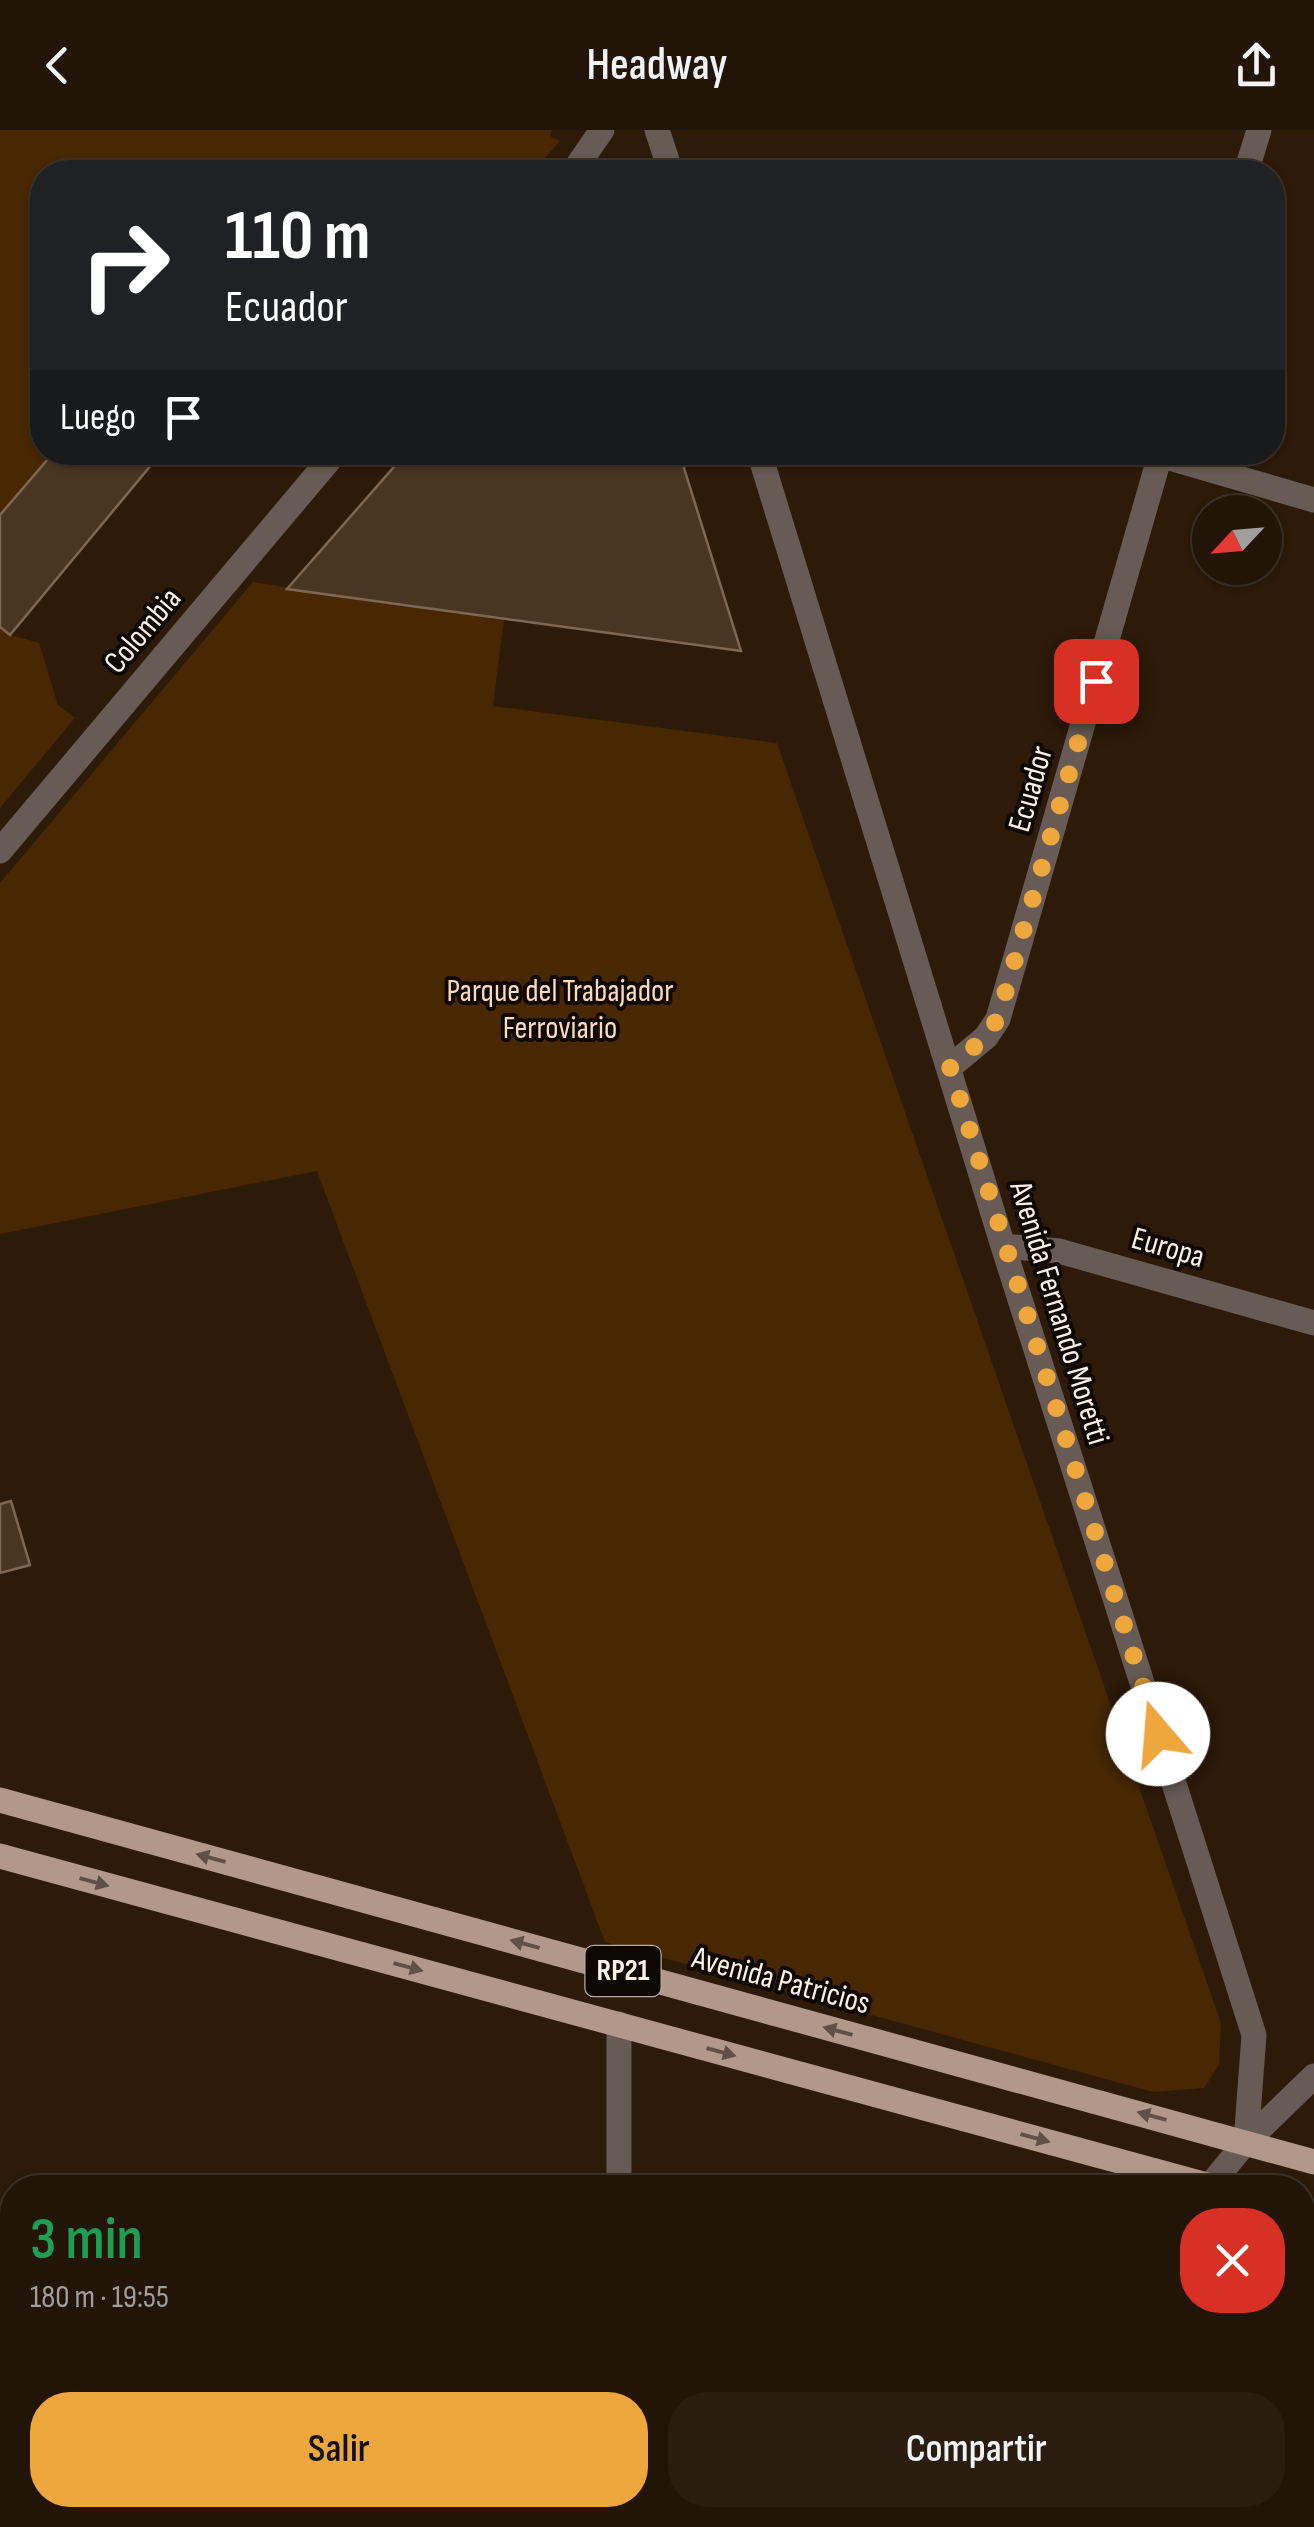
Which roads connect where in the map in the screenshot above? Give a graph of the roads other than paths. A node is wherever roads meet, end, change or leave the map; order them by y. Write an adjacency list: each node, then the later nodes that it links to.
1 (602, 130): 4 (street)
2 (657, 130): 5 (street)
3 (1259, 130): 6 (street)
4 (581, 160)
5 (666, 160)
6 (1250, 160)
7 (325, 465): 12 (street, Colombia)
8 (763, 465): 13 (street, Avenida Fernando Moretti)
9 (1154, 465): 13 (street, Ecuador)
10 (1195, 465): 11 (street)
11 (1314, 500)
12 (0, 851)
13 (950, 1067): 14 (street, Avenida Fernando Moretti)
14 (1002, 1246): 15 (street, Europa); 20 (street, Avenida Fernando Moretti)
15 (1314, 1323)
16 (0, 1800): 20 (main road, Avenida Patricios / RP21, one-way to 16)
17 (0, 1856): 18 (main road, RP21, one-way to 18)
18 (619, 2024): 22 (street); 23 (main road, RP21, one-way to 23)
19 (1314, 2076): 20 (street)
20 (1246, 2142): 21 (main road, Avenida Patricios / RP21); 24 (street)
21 (1314, 2162)
22 (619, 2175)
23 (1167, 2175)
24 (1220, 2175)

